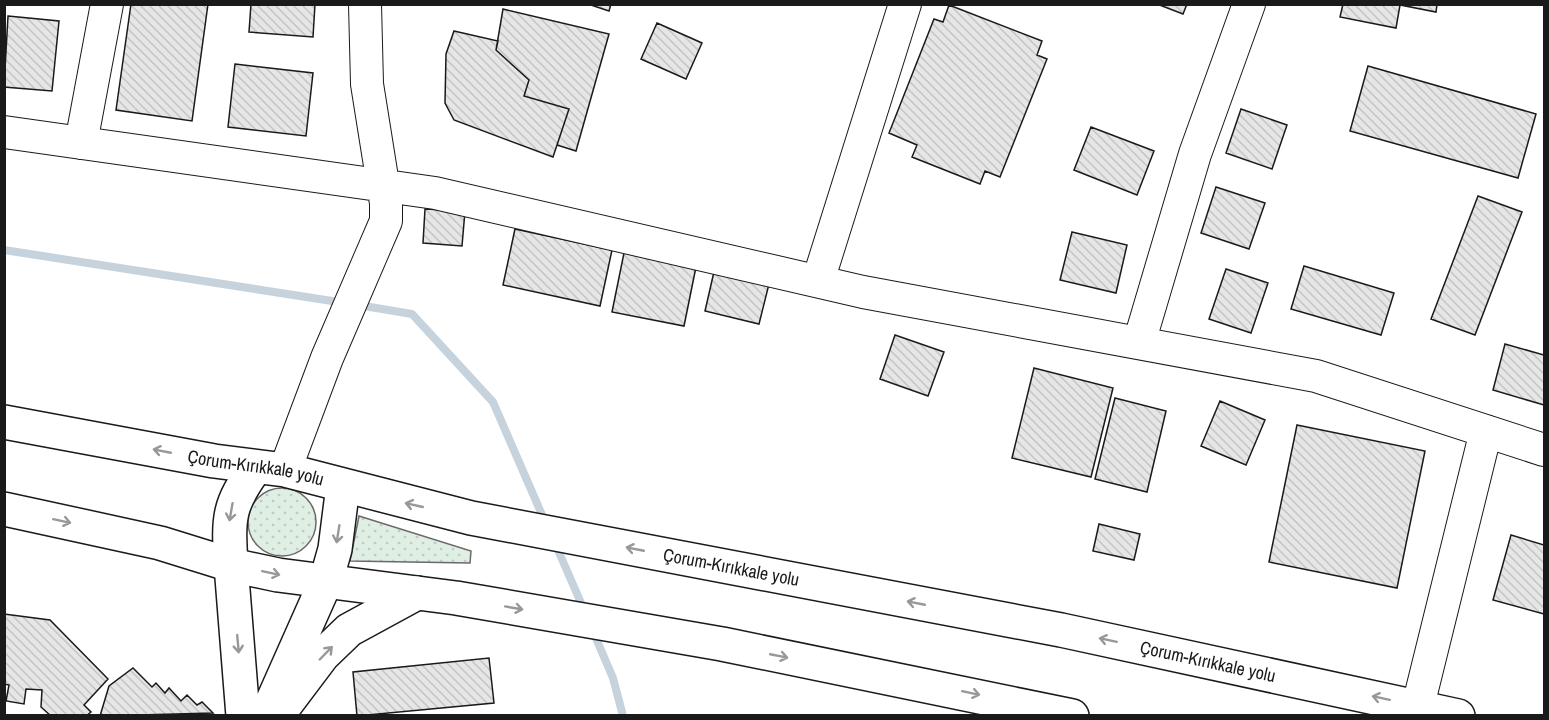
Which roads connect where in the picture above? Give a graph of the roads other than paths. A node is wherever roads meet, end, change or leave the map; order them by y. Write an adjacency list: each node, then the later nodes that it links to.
1 (107, 4): 6 (street)
2 (365, 4): 7 (street)
3 (905, 4): 8 (street)
4 (1249, 4): 9 (street)
5 (4, 132): 6 (street)
6 (81, 143): 7 (street)
7 (382, 186): 8 (street); 13 (street)
8 (819, 281): 9 (street)
9 (1139, 343): 11 (street)
10 (4, 422): 13 (main road, Çorum-Kırıkkale yolu, one-way to 10)
11 (1486, 431): 12 (street); 19 (street)
12 (1545, 450)
13 (271, 468): 14 (main road, Çorum-Kırıkkale yolu); 16 (main road, one-way to 16)
14 (343, 486): 17 (main road, one-way to 17); 19 (main road, Çorum-Kırıkkale yolu, one-way to 14)
15 (4, 509): 16 (main road, one-way to 16)
16 (231, 564): 17 (main road, one-way to 17); 20 (main road, one-way to 20)
17 (326, 581): 18 (main road); 21 (main road)
18 (417, 592): 22 (main road, one-way to 18); 23 (main road, one-way to 23)
19 (1418, 706): 24 (main road, Çorum-Kırıkkale yolu)
20 (243, 716)
21 (266, 716)
22 (277, 716)
23 (1072, 716)
24 (1458, 716)

